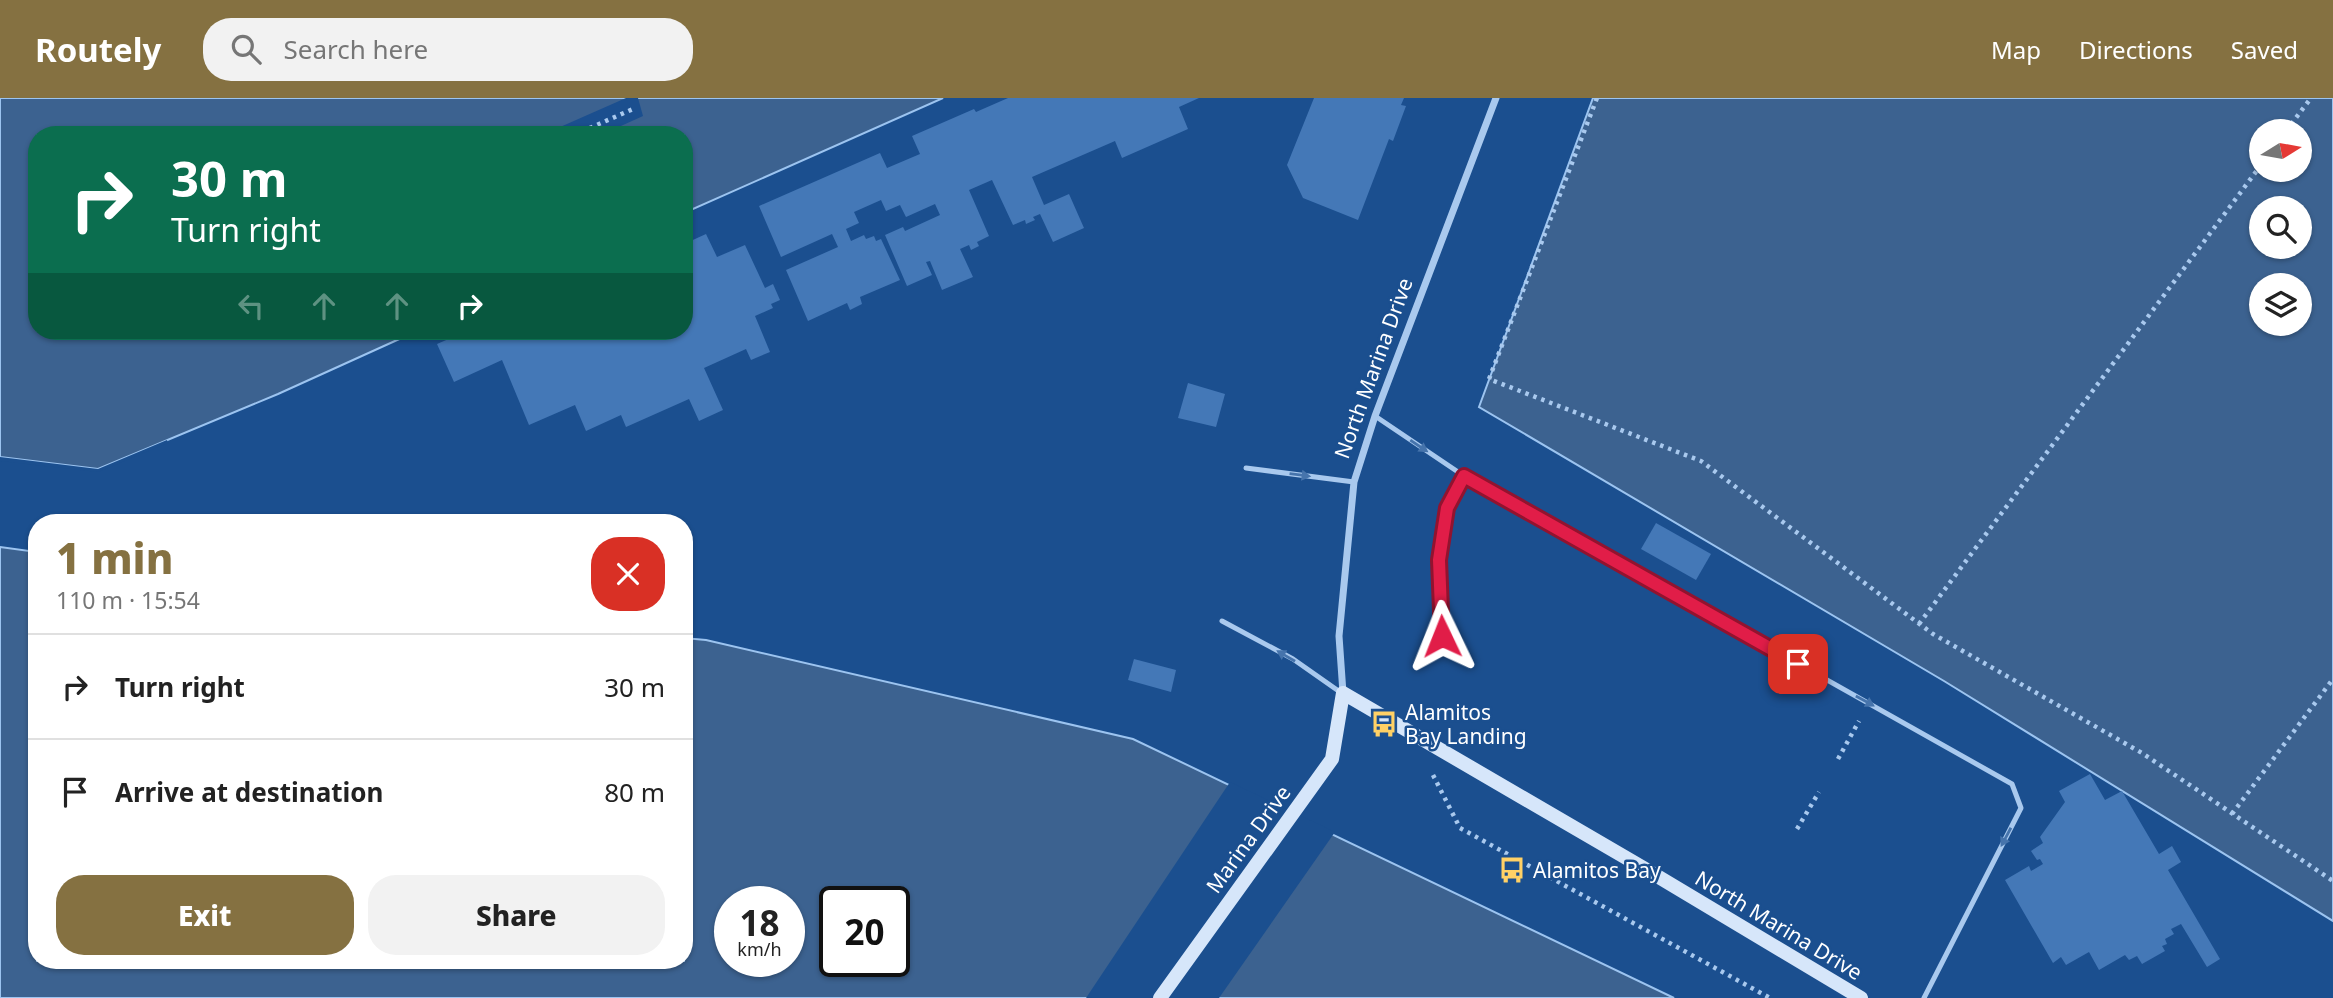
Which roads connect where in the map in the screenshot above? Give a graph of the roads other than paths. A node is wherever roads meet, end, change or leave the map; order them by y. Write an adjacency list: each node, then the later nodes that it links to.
1 (1496, 98): 2 (street, North Marina Drive)
2 (1375, 416): 4 (lane, one-way to 4); 5 (street, North Marina Drive)
3 (1246, 468): 5 (lane, one-way to 5)
4 (1464, 476): 7 (lane); 11 (lane, one-way to 11)
5 (1354, 482): 8 (street, North Marina Drive)
6 (1222, 621): 8 (lane, one-way to 6)
7 (1442, 636)
8 (1343, 694): 9 (main road, Marina Drive); 10 (main road, North Marina Drive)
9 (1160, 998)
10 (1861, 998)
11 (1924, 998)

